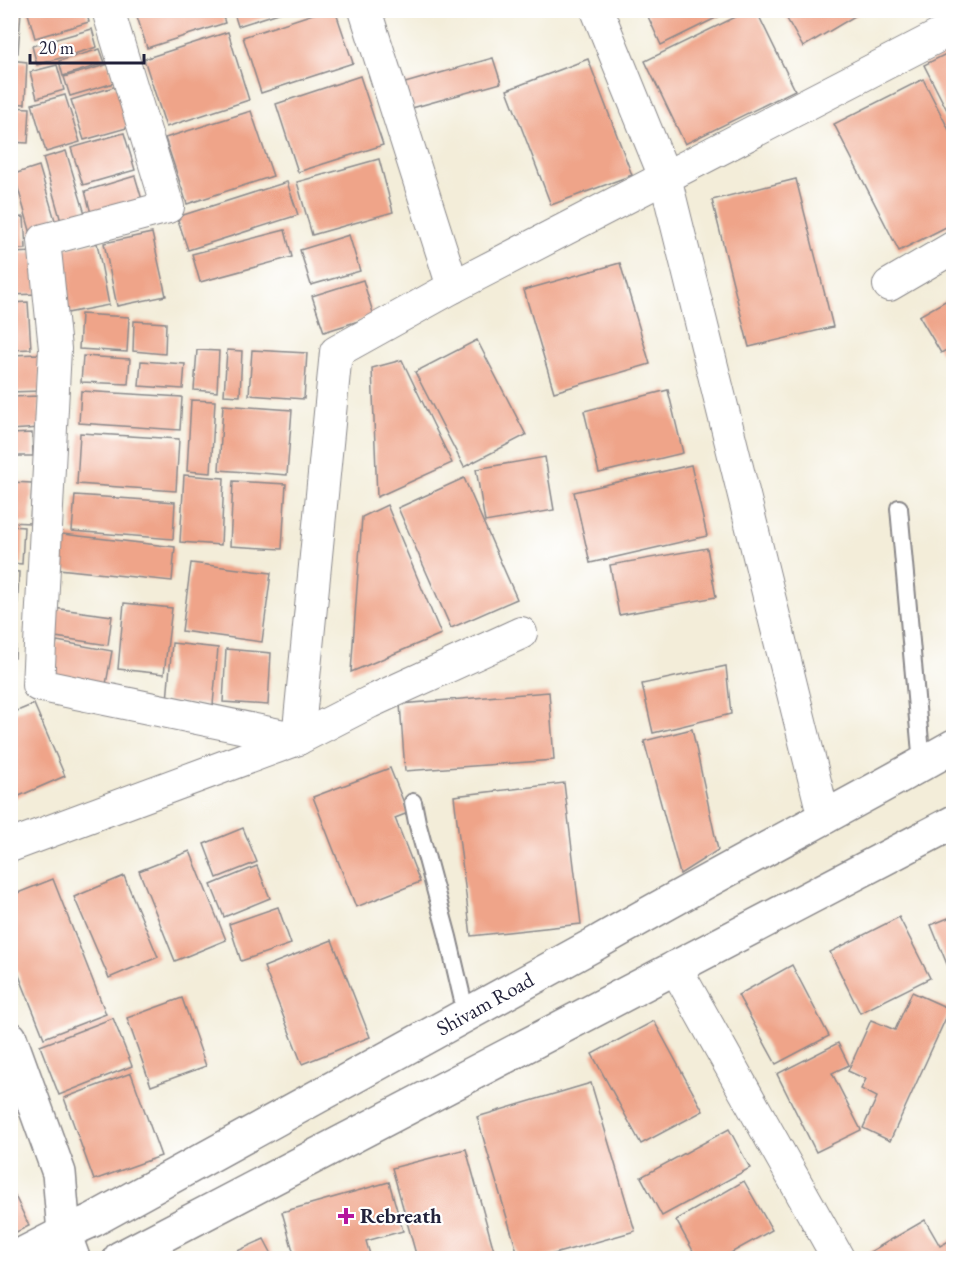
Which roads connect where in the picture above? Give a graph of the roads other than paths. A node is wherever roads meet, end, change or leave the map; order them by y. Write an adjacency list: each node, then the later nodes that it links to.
1 (108, 10): 11 (street)
2 (365, 10): 8 (street)
3 (597, 10): 5 (street)
4 (954, 28): 5 (street)
5 (665, 177): 8 (street); 15 (street)
6 (954, 247): 7 (street)
7 (889, 285)
8 (453, 287): 11 (street)
9 (899, 508): 13 (lane)
10 (520, 633): 11 (street)
11 (298, 739): 17 (street)
12 (954, 746): 13 (main road, Shivam Road)
13 (922, 764): 15 (main road, Shivam Road)
14 (413, 802): 19 (lane)
15 (824, 818): 19 (main road, Shivam Road)
16 (954, 822): 18 (main road)
17 (10, 846)
18 (675, 967): 24 (main road); 25 (street)
19 (466, 1014): 21 (main road, Shivam Road)
20 (10, 1038): 21 (main road)
21 (77, 1237): 22 (main road, Shivam Road); 23 (main road)
22 (15, 1258)
23 (106, 1258)
24 (120, 1258)
25 (838, 1258)

